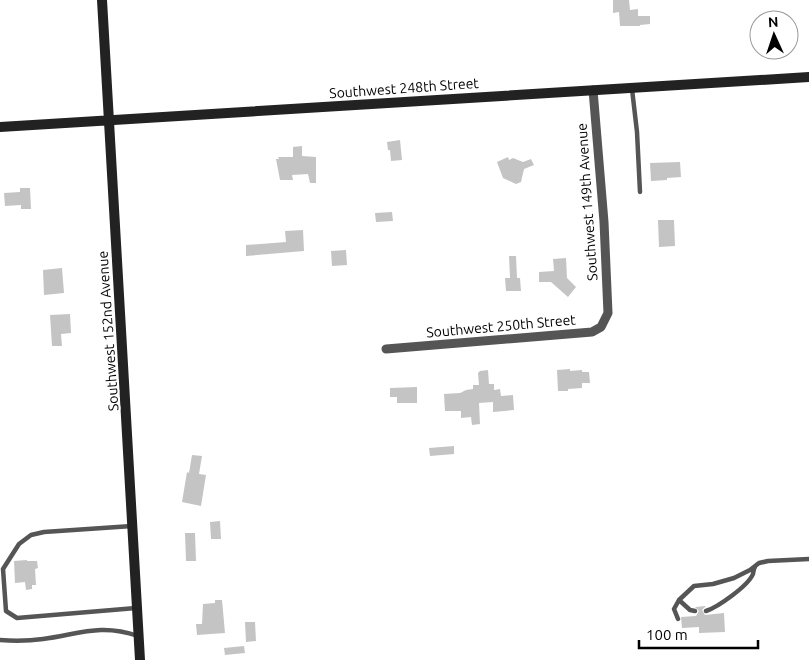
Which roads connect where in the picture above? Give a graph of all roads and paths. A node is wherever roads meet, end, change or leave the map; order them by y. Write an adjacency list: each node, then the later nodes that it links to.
1 (102, 0): 5 (street, Southwest 152nd Avenue)
2 (809, 77): 3 (street, Southwest 248th Street)
3 (632, 87): 4 (street, Southwest 248th Street); 7 (lane)
4 (593, 90): 5 (street, Southwest 248th Street); 8 (street, Southwest 149th Avenue)
5 (109, 120): 6 (street, Southwest 248th Street); 10 (street, Southwest 152nd Avenue)
6 (0, 127)
7 (640, 192)
8 (608, 313): 9 (street, Southwest 250th Street)
9 (386, 350)
10 (132, 526): 14 (street, Southwest 152nd Avenue); 14 (lane)
11 (809, 559): 12 (lane)
12 (755, 567): 13 (lane); 16 (lane)
13 (679, 600): 15 (lane); 17 (lane)
14 (137, 608): 18 (street, Southwest 152nd Avenue)
15 (696, 611)
16 (706, 611)
17 (678, 619)
18 (139, 637): 19 (lane); 20 (street, Southwest 152nd Avenue)
19 (0, 640)
20 (140, 660)

